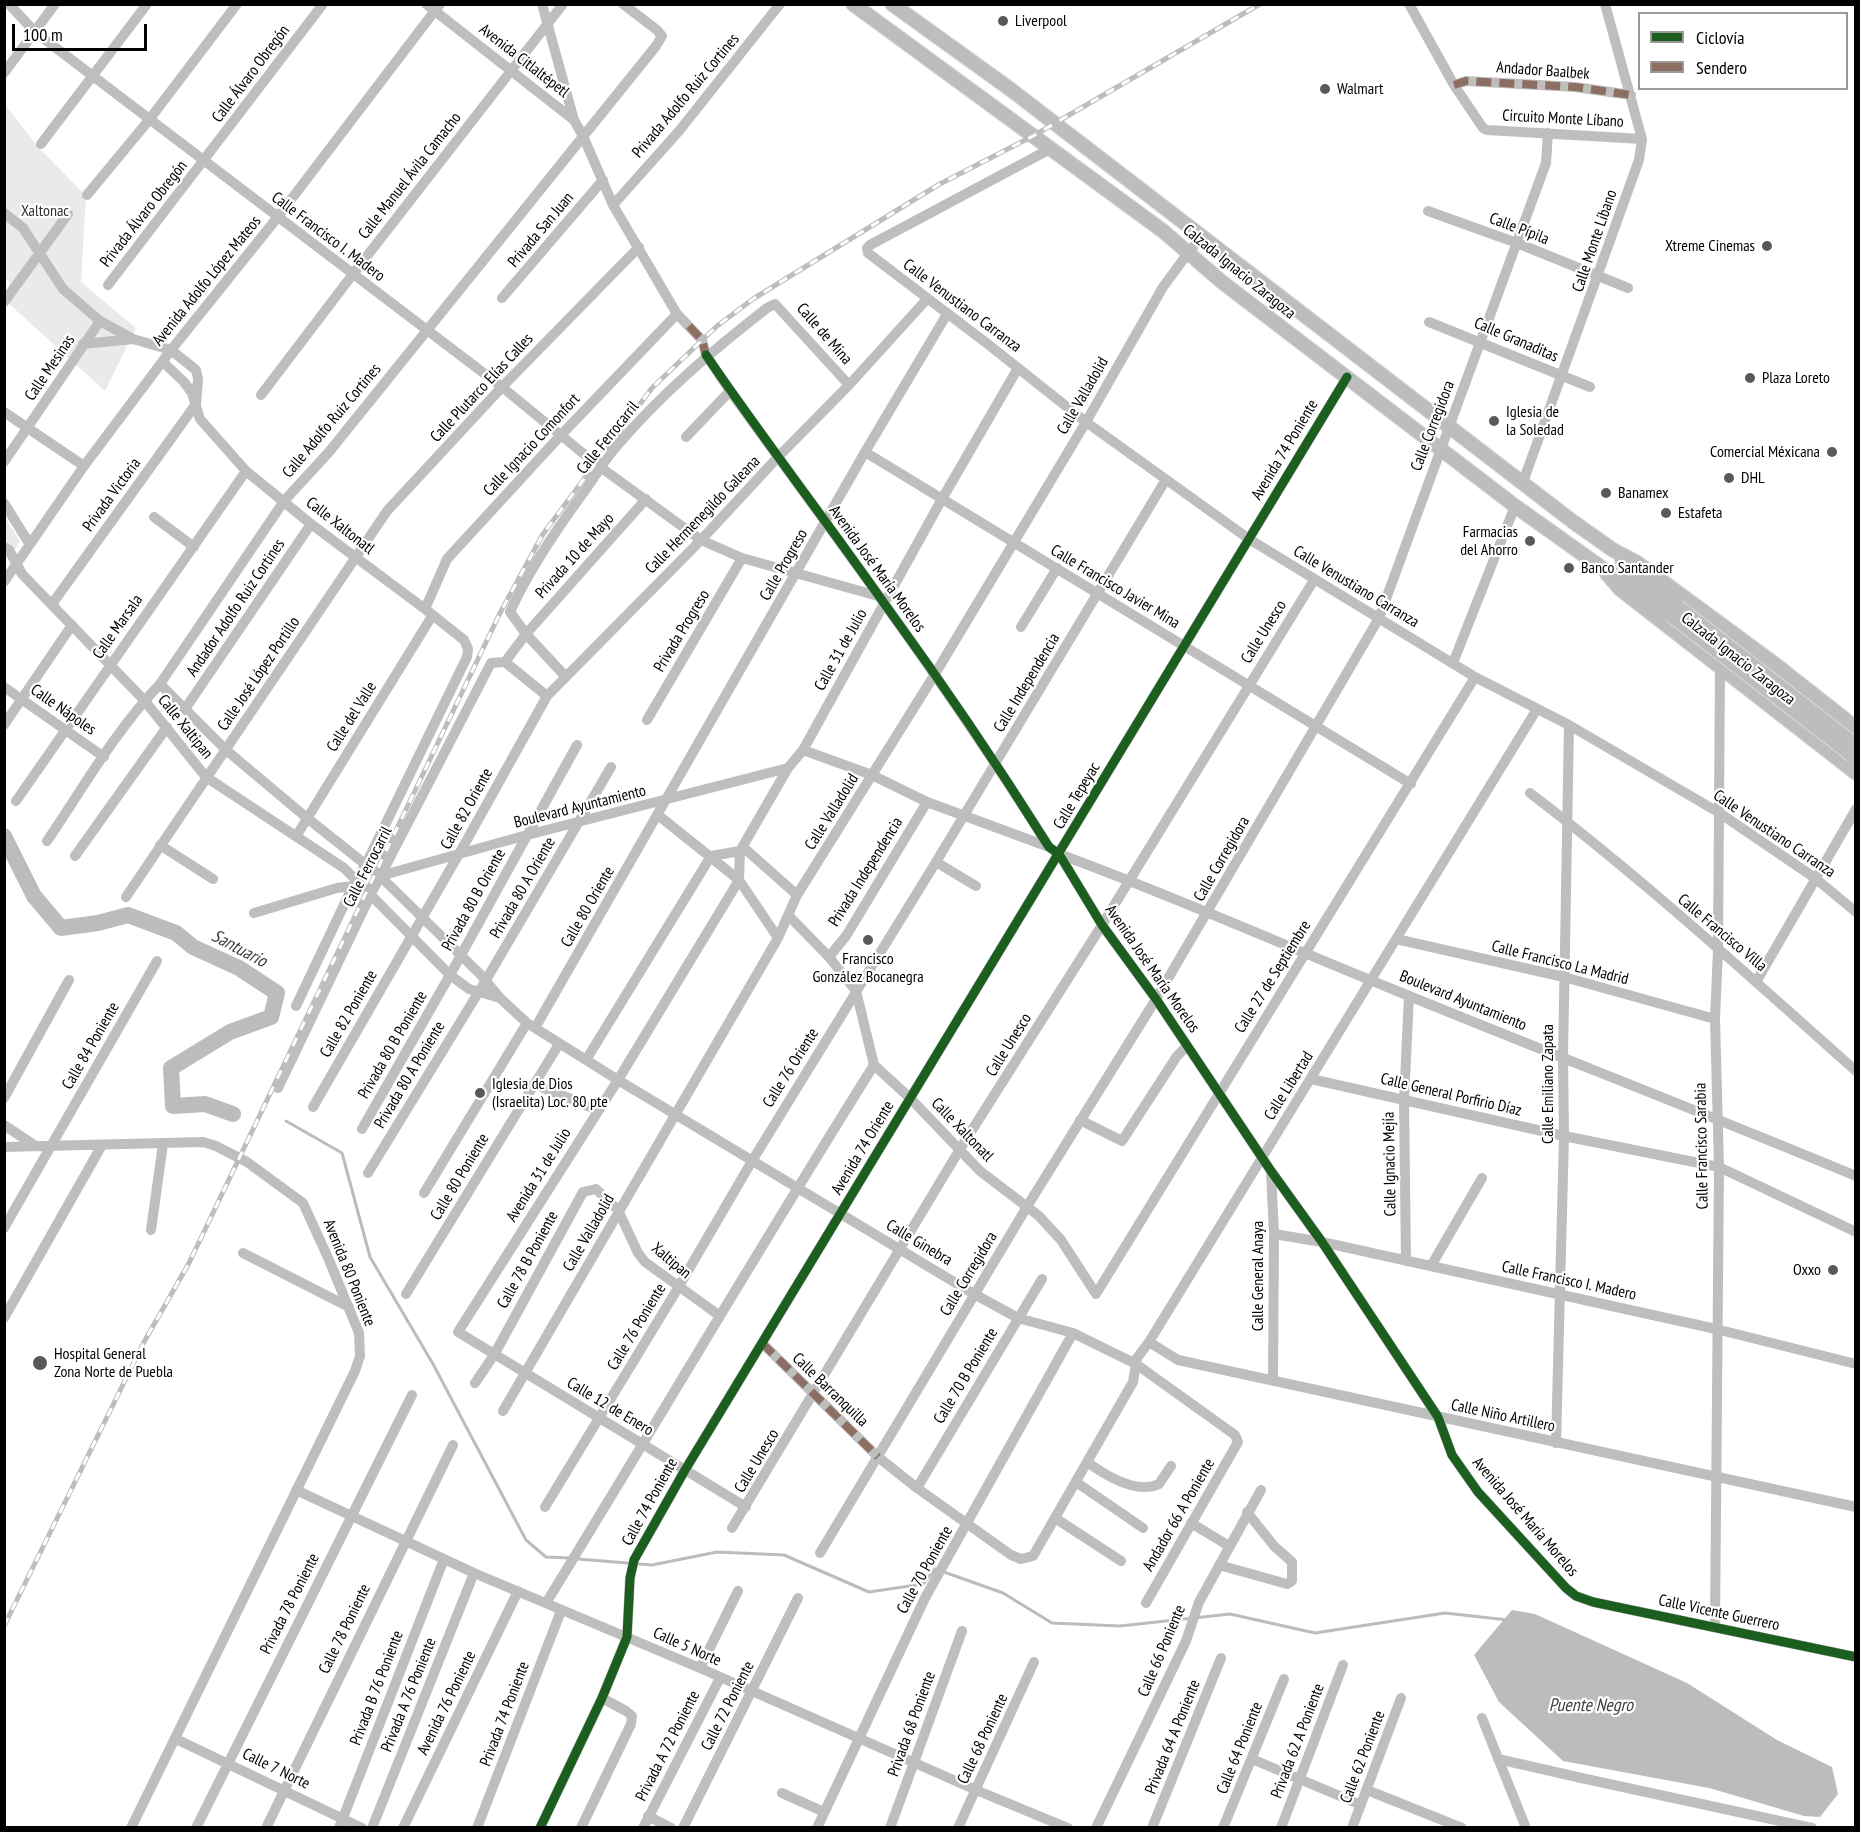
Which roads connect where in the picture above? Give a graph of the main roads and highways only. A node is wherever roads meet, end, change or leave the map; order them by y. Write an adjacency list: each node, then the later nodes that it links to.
1 (853, 4): 3 (main road, Calzada Ignacio Zaragoza)
2 (892, 4): 4 (main road, Calzada Ignacio Zaragoza)
3 (1163, 231): 4 (main road); 6 (main road, Calzada Ignacio Zaragoza)
4 (1198, 235): 5 (main road, Calzada Ignacio Zaragoza)
5 (1613, 550): 7 (main road, Calzada Ignacio Zaragoza); 8 (main road, Calzada Ignacio Zaragoza)
6 (1602, 568): 7 (main road, Calzada Ignacio Zaragoza); 9 (main road, Calzada Ignacio Zaragoza)
7 (1674, 611): 11 (main road, Calzada Ignacio Zaragoza, bridge); 12 (main road, Calzada Ignacio Zaragoza, bridge)
8 (1816, 696): 9 (main road); 10 (main road, Calzada Ignacio Zaragoza)
9 (1794, 723): 13 (main road, Calzada Ignacio Zaragoza)
10 (1853, 725)
11 (1856, 746)
12 (1856, 758)
13 (1856, 773)

